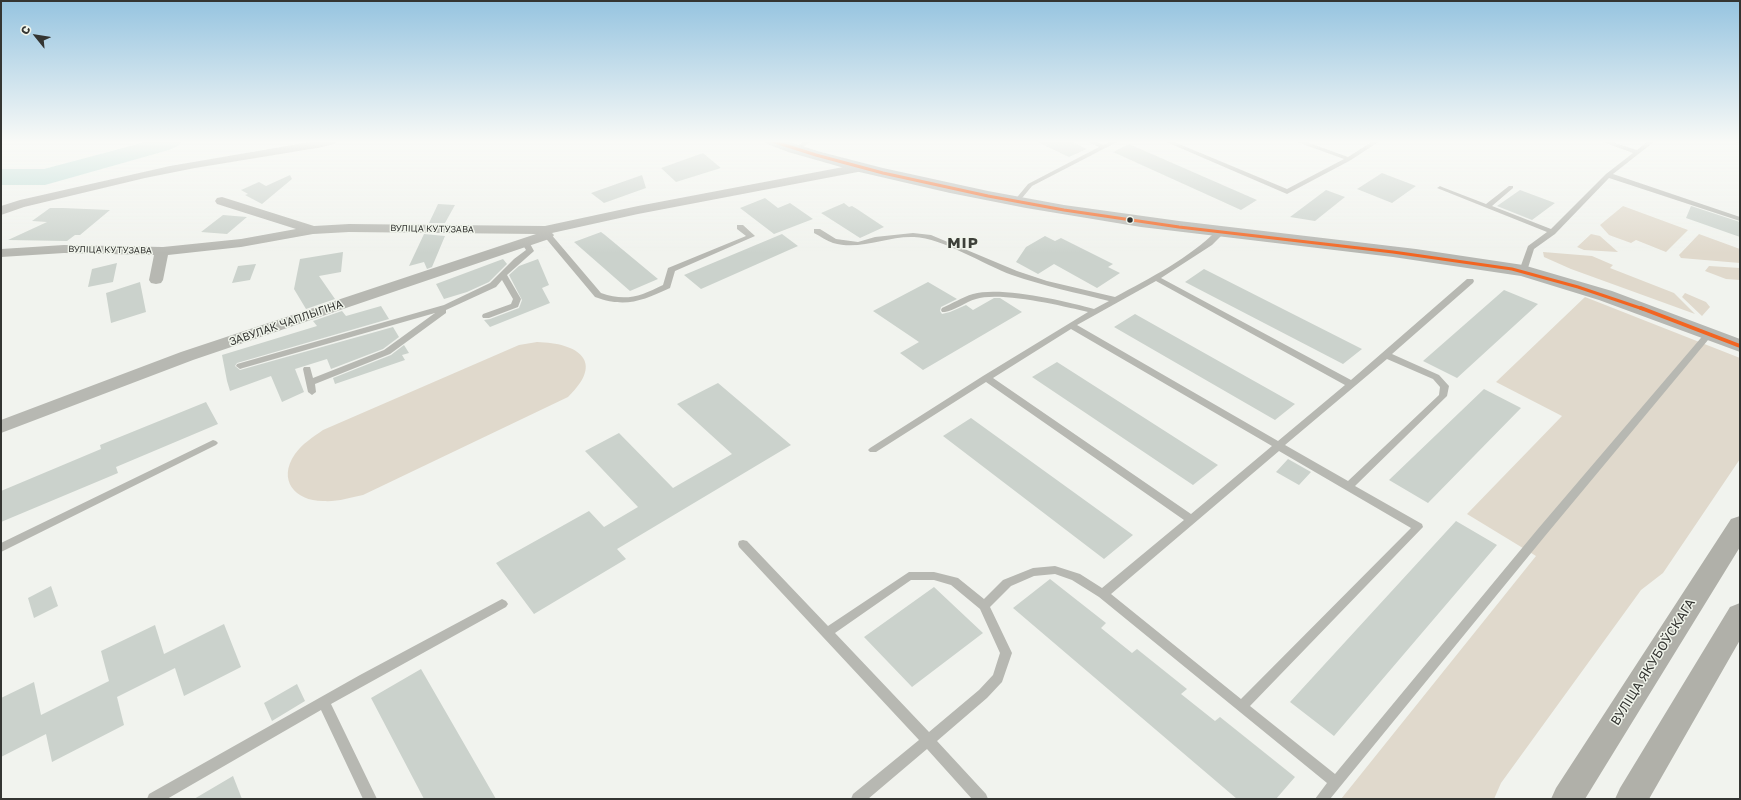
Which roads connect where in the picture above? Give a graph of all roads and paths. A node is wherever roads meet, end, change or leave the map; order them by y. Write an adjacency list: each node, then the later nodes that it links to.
1 (130, 178): 14 (street)
2 (805, 178): 16 (street, ВУЛІЦА КУТУЗАВА)
3 (907, 178): 12 (main road)
4 (1043, 178): 12 (lane)
5 (1255, 178): 6 (lane)
6 (1313, 178)
7 (1605, 178): 21 (lane)
8 (1618, 178): 15 (lane)
9 (1512, 187): 13 (lane)
10 (1440, 188): 13 (lane)
11 (222, 201): 18 (street)
12 (1016, 202): 20 (main road)
13 (1487, 206): 21 (lane)
14 (1, 211)
15 (1740, 219)
16 (574, 225): 18 (street, ВУЛІЦА КУТУЗАВА); 22 (street, ЗАВУЛАК ЧАПЛЫГІНА)
17 (740, 227): 22 (lane)
18 (313, 230): 24 (street, ВУЛІЦА КУТУЗАВА)
19 (817, 231): 31 (lane)
20 (1220, 232): 26 (main road); 28 (lane)
21 (1552, 232): 26 (lane)
22 (547, 235): 23 (street, ЗАВУЛАК ЧАПЛЫГІНА)
23 (525, 242): 27 (lane); 44 (street, ЗАВУЛАК ЧАПЛЫГІНА)
24 (163, 251): 25 (street, ВУЛІЦА КУТУЗАВА); 29 (street)
25 (1, 253)
26 (1523, 271): 37 (main road)
27 (503, 274): 32 (lane); 35 (lane)
28 (1156, 278): 31 (lane); 43 (lane)
29 (156, 280)
30 (1470, 282): 39 (lane)
31 (1117, 300): 34 (lane)
32 (448, 307): 40 (lane); 41 (lane)
33 (945, 310): 34 (lane)
34 (1096, 312): 36 (lane)
35 (486, 316)
36 (1071, 325): 42 (lane); 46 (lane)
37 (1709, 334): 38 (main road); 61 (lane)
38 (1740, 346)
39 (1386, 355): 43 (lane); 48 (lane)
40 (240, 366)
41 (307, 369)
42 (986, 378): 47 (lane); 49 (lane)
43 (1352, 384): 46 (lane)
44 (1, 427)
45 (213, 443): 52 (lane)
46 (1280, 445): 48 (lane); 49 (lane)
47 (873, 450)
48 (1348, 486): 59 (lane)
49 (1190, 519): 53 (lane)
50 (1740, 526): 67 (main road, ВУЛІЦА ЯКУБОЎСКАГА)
51 (743, 544): 57 (lane)
52 (1, 548)
53 (1102, 594): 55 (lane); 59 (lane)
54 (502, 604): 58 (lane)
55 (984, 606): 57 (lane); 60 (lane)
56 (1740, 615): 68 (main road)
57 (828, 632): 60 (lane)
58 (324, 703): 62 (lane); 63 (lane)
59 (1241, 707): 61 (lane)
60 (928, 740): 64 (lane); 65 (lane)
61 (1335, 782): 66 (lane)
62 (154, 799)
63 (370, 799)
64 (858, 799)
65 (980, 799)
66 (1322, 799)
67 (1567, 799)
68 (1631, 799)

